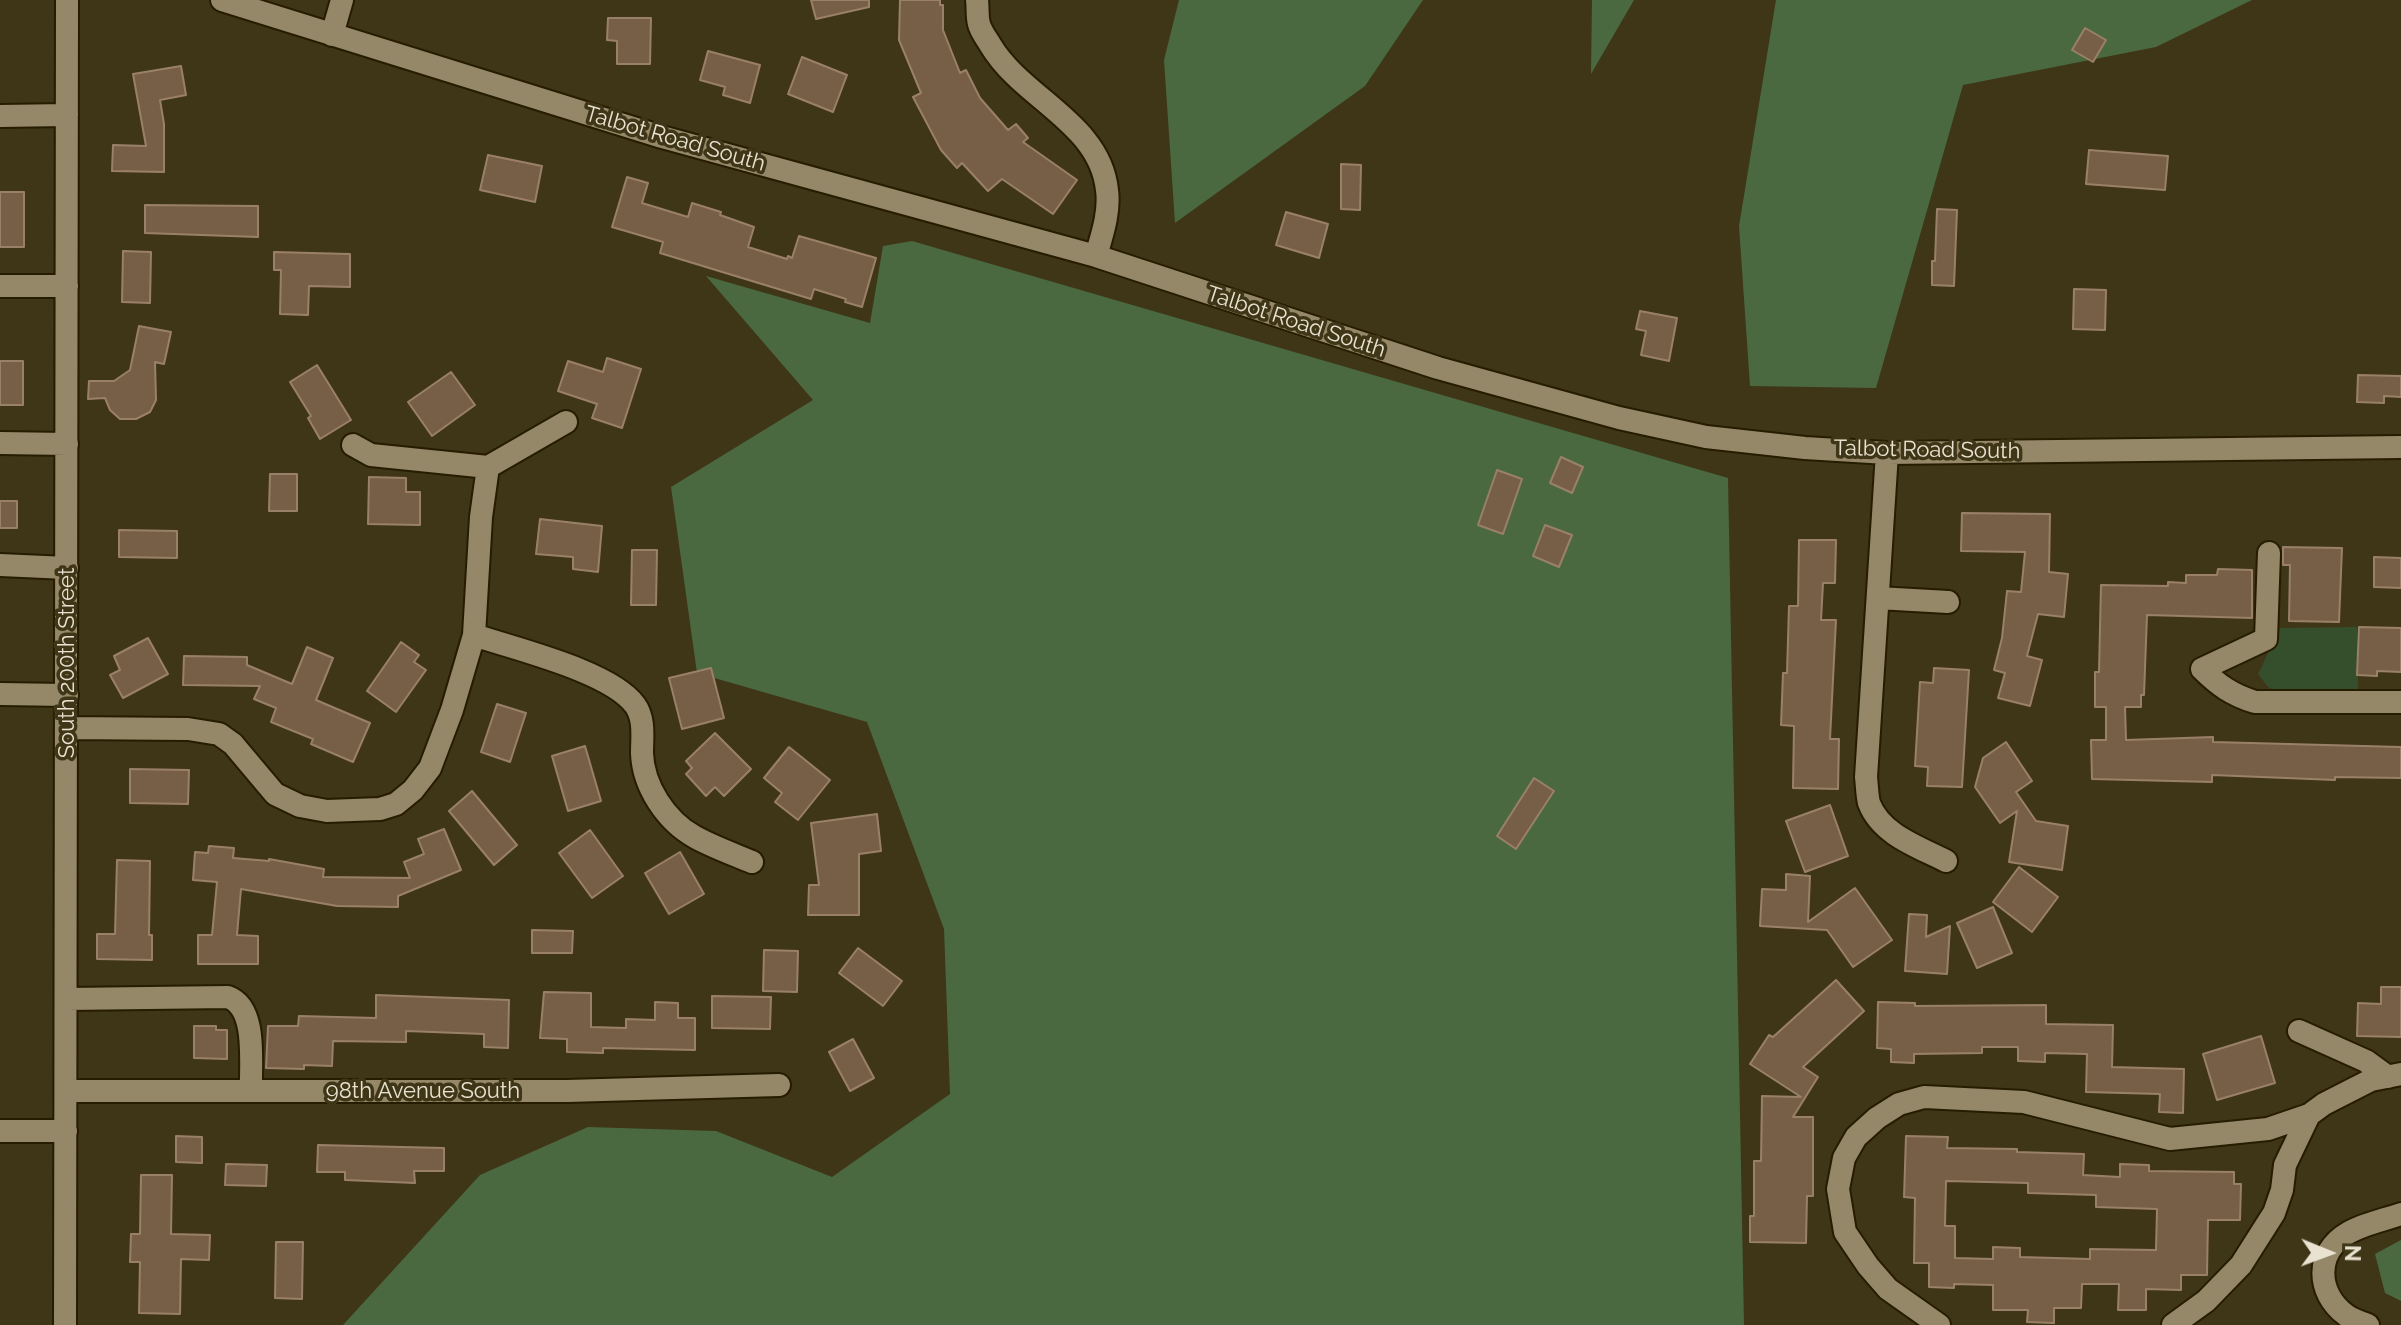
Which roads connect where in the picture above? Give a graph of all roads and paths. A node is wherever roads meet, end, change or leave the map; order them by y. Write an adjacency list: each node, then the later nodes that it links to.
1 (67, 0): 6 (street, South 200th Street)
2 (222, 0): 5 (street, Talbot Road South)
3 (342, 0): 5 (street)
4 (977, 0): 8 (street)
5 (332, 35): 8 (street, Talbot Road South)
6 (67, 115): 7 (street); 10 (street, South 200th Street)
7 (0, 116)
8 (1096, 256): 16 (street, Talbot Road South)
9 (0, 286): 10 (street)
10 (67, 286): 13 (street, South 200th Street)
11 (566, 422): 17 (street)
12 (0, 443): 13 (street)
13 (67, 444): 20 (street, South 200th Street)
14 (353, 445): 17 (street)
15 (2401, 447): 16 (street, Talbot Road South)
16 (1887, 453): 21 (street)
17 (488, 467): 23 (street)
18 (2269, 553): 26 (street)
19 (0, 565): 20 (street)
20 (67, 568): 25 (street, South 200th Street)
21 (1878, 598): 22 (street); 28 (street)
22 (1948, 602)
23 (474, 635): 27 (street); 29 (street)
24 (0, 694): 25 (street)
25 (67, 695): 27 (street, South 200th Street)
26 (2401, 702)
27 (67, 728): 30 (street, South 200th Street)
28 (1946, 861)
29 (752, 862)
30 (67, 999): 34 (street, South 200th Street); 35 (street)
31 (2299, 1031): 32 (street)
32 (2394, 1075): 36 (street)
33 (779, 1085): 35 (street, 98th Avenue South)
34 (66, 1091): 35 (street, 98th Avenue South); 38 (street, South 200th Street)
35 (251, 1091)
36 (2309, 1115): 39 (street); 40 (street)
37 (0, 1131): 38 (street)
38 (66, 1131): 42 (street, South 200th Street)
39 (2252, 1131): 40 (street); 43 (street)
40 (2285, 1165): 44 (street)
41 (2401, 1214): 45 (street)
42 (65, 1325)
43 (1939, 1325)
44 (2173, 1325)
45 (2368, 1325)

